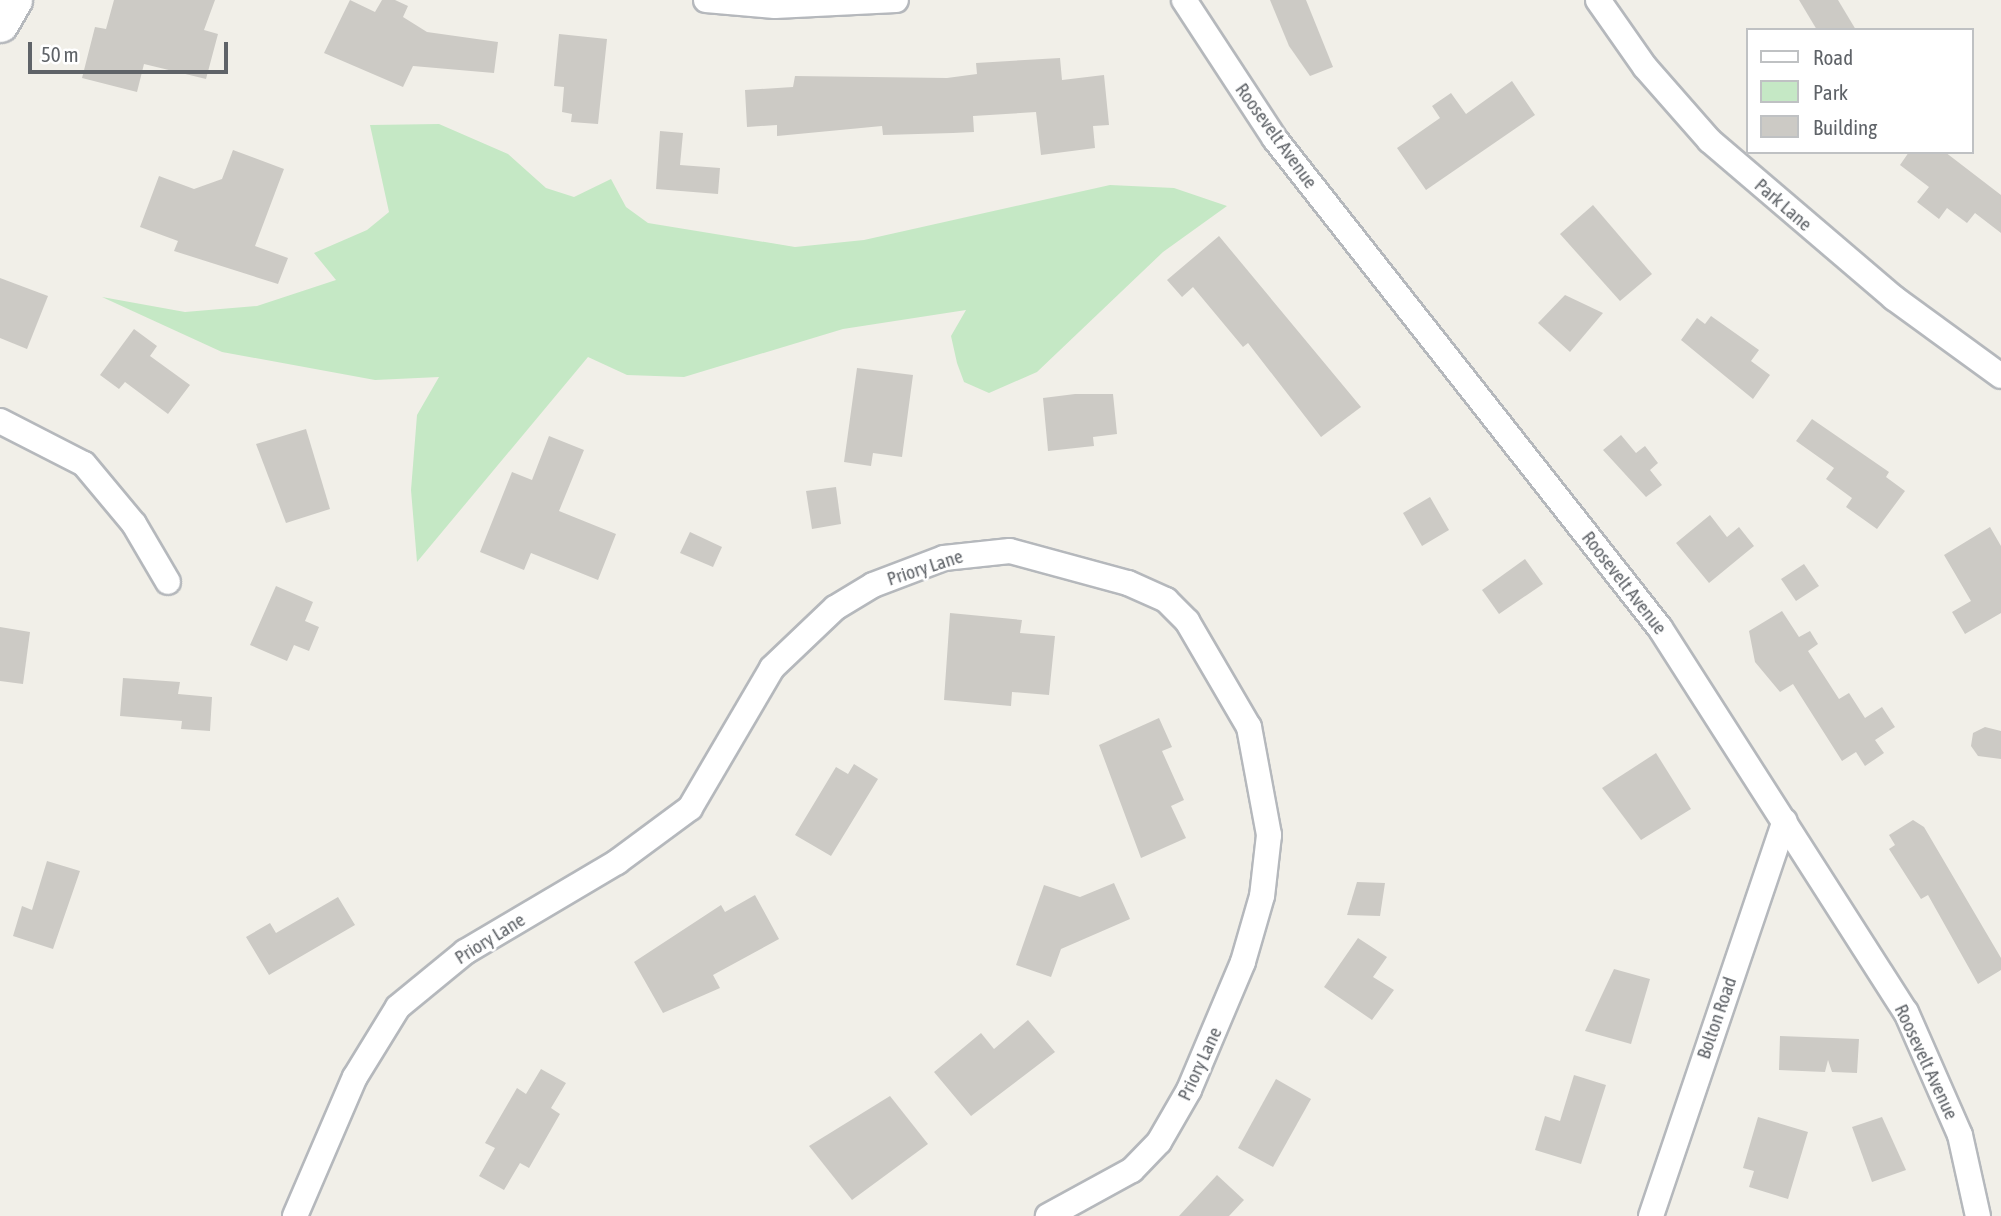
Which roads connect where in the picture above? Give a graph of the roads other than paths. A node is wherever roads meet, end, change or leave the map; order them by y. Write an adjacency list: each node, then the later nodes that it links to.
1 (14, 0): 6 (main road)
2 (706, 0): 3 (street)
3 (896, 0)
4 (1184, 0): 10 (street, Roosevelt Avenue)
5 (1598, 0): 7 (street, Park Lane)
6 (0, 24)
7 (2001, 376)
8 (0, 421): 9 (street)
9 (168, 582)
10 (1785, 821): 13 (street, Bolton Road); 14 (street, Roosevelt Avenue)
11 (295, 1216): 12 (street, Priory Lane)
12 (1048, 1216)
13 (1651, 1216)
14 (1978, 1216)

